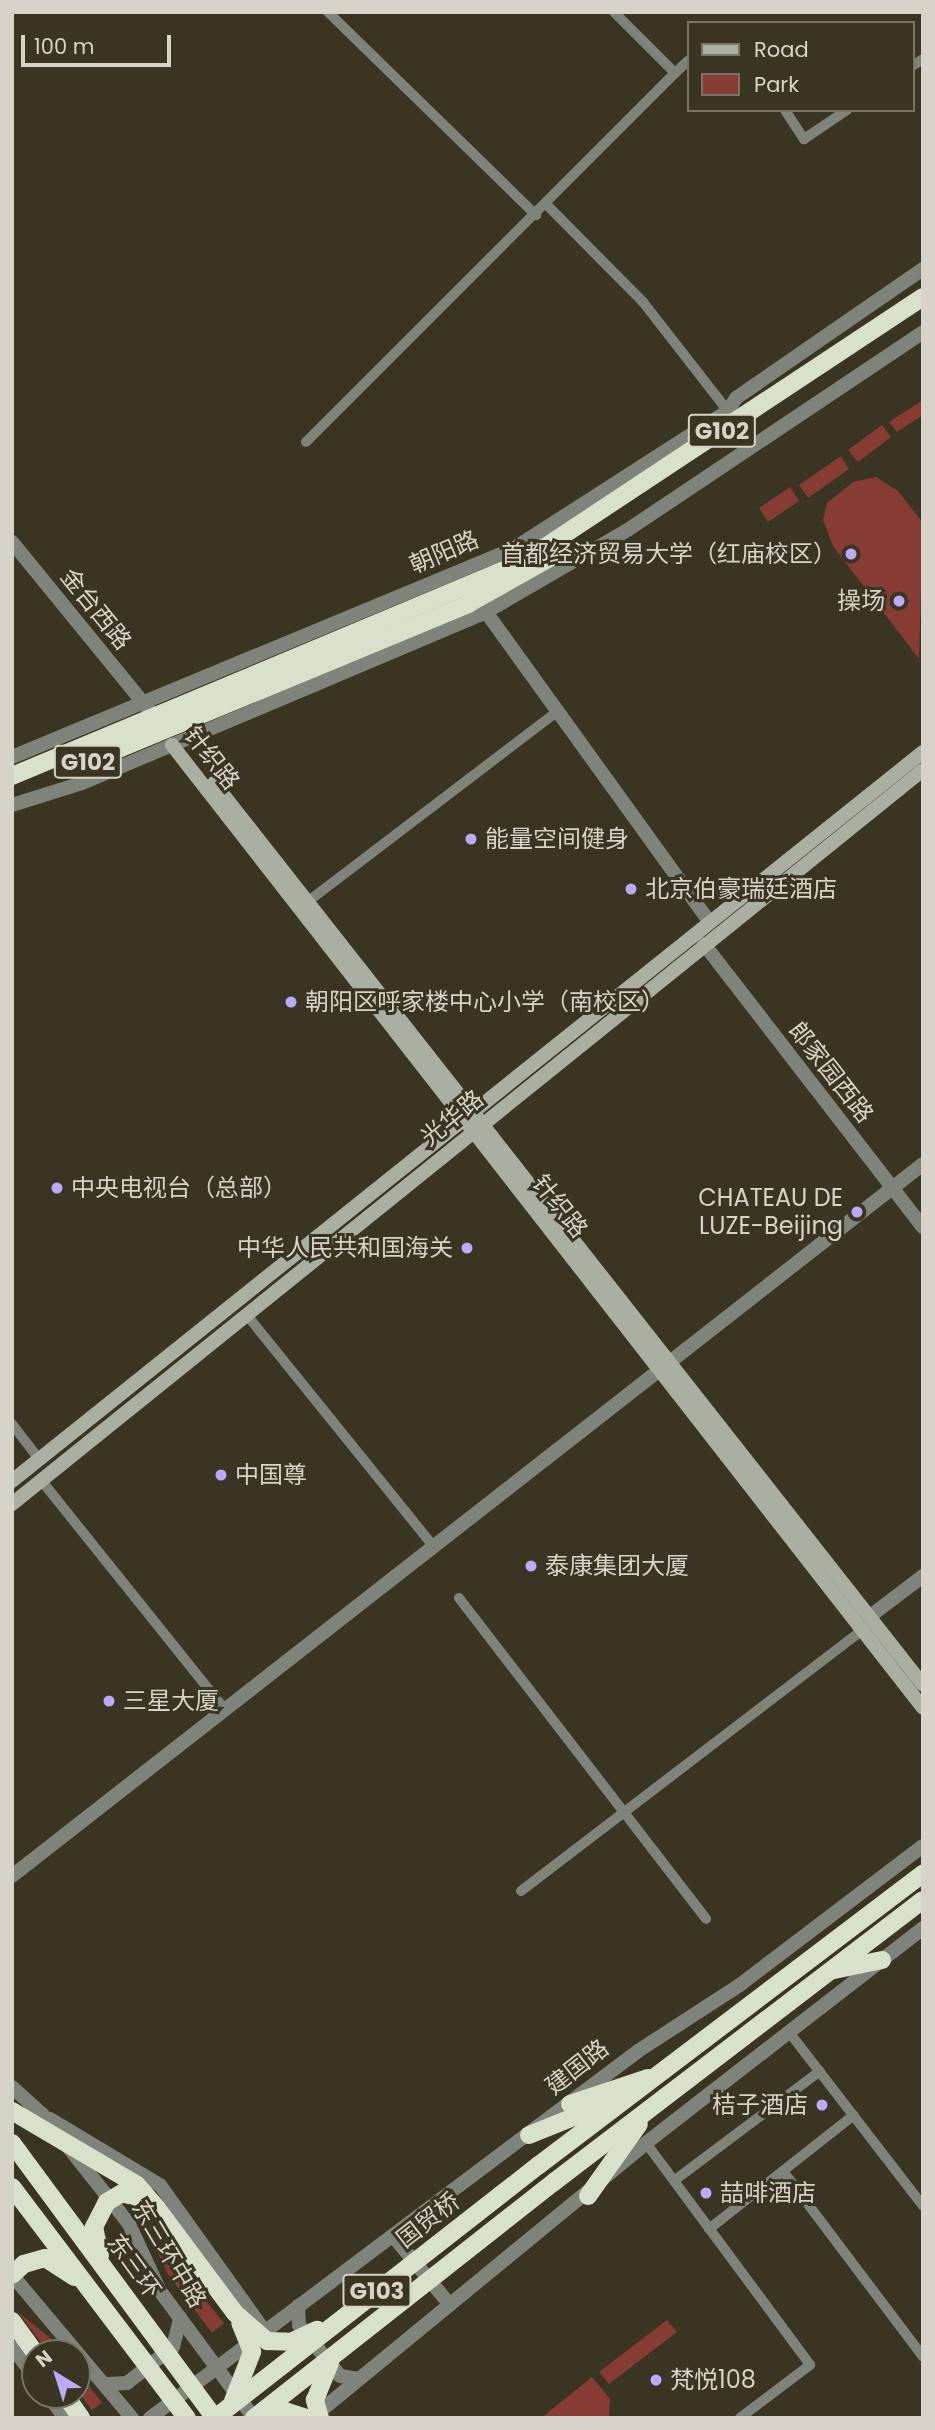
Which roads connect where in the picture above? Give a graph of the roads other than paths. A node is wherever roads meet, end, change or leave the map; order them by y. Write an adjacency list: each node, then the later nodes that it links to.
1 (328, 12): 8 (street)
2 (614, 12): 4 (street)
3 (687, 62): 4 (street)
4 (675, 73): 7 (street)
5 (786, 112): 6 (street)
6 (844, 112)
7 (546, 204): 8 (street); 13 (street)
8 (536, 215): 14 (street)
9 (923, 270): 13 (street, 朝阳路)
10 (923, 297): 16 (highway, 朝阳路 / G102)
11 (923, 310): 16 (highway, 朝阳路 / G102)
12 (923, 332): 16 (street, 朝阳路)
13 (728, 411): 16 (street, 朝阳路)
14 (306, 442)
15 (12, 542): 19 (street, 金台西路)
16 (523, 568): 17 (street, 朝阳路); 19 (highway, 朝阳路 / G102); 19 (street, 朝阳路)
17 (486, 612): 18 (street); 19 (street, 朝阳路)
18 (558, 711): 25 (street); 26 (street)
19 (164, 728): 20 (street, 朝阳路); 22 (highway, 朝阳路 / G102); 23 (highway, 朝阳路 / G102); 24 (street, 朝阳路); 25 (main road, 针织路)
20 (12, 757)
21 (921, 765): 26 (main road, 光华路); 27 (main road, 光华路)
22 (12, 776)
23 (12, 787)
24 (12, 805)
25 (304, 905): 28 (main road, 针织路)
26 (709, 921): 28 (main road, 光华路)
27 (704, 944): 28 (main road, 光华路); 30 (street, 郎家园西路)
28 (474, 1121): 32 (main road, 光华路); 33 (main road, 针织路); 35 (main road, 光华路)
29 (923, 1164): 30 (street)
30 (892, 1189): 31 (street, 郎家园西路); 33 (street)
31 (923, 1227)
32 (246, 1314): 36 (main road, 光华路); 39 (street)
33 (665, 1366): 39 (street); 42 (main road, 针织路); 43 (main road, 针织路)
34 (12, 1424): 35 (street)
35 (39, 1459): 37 (main road, 光华路)
36 (41, 1480): 38 (main road, 光华路); 46 (street)
37 (12, 1481)
38 (12, 1504)
39 (434, 1547): 46 (street)
40 (923, 1576): 42 (street)
41 (459, 1598): 47 (street)
42 (869, 1617): 44 (main road, 针织路)
43 (862, 1630): 45 (main road, 针织路); 47 (street)
44 (923, 1685)
45 (923, 1708)
46 (225, 1710): 50 (street)
47 (624, 1812): 51 (street); 53 (street)
48 (923, 1846): 62 (street, 建国路)
49 (923, 1873): 59 (highway, G103)
50 (12, 1876)
51 (521, 1891)
52 (923, 1900): 56 (highway, G103)
53 (706, 1919)
54 (923, 1928): 55 (street)
55 (882, 1960): 56 (highway); 57 (street)
56 (830, 1970): 64 (highway, G103)
57 (789, 2032): 58 (street); 69 (street)
58 (820, 2071): 66 (street); 71 (street)
59 (661, 2074): 61 (highway, G103); 62 (highway)
60 (12, 2087): 65 (street, 东三环中路)
61 (638, 2092): 67 (highway); 84 (highway, 国贸桥 / G103, bridge)
62 (570, 2104): 67 (street, 建国路)
63 (12, 2110): 75 (highway, bridge)
64 (649, 2110): 73 (highway); 89 (highway, 国贸桥 / G103, bridge)
65 (43, 2115): 85 (street, 东三环中路); 87 (street)
66 (854, 2115): 70 (street); 74 (street)
67 (529, 2135): 77 (street, 建国路)
68 (12, 2143): 79 (highway, 东三环, bridge)
69 (646, 2143): 71 (street); 73 (street)
70 (783, 2171): 76 (street); 90 (street)
71 (675, 2180): 76 (street)
72 (12, 2187): 80 (highway, 东三环, bridge)
73 (588, 2196): 81 (street)
74 (923, 2206)
75 (156, 2207): 79 (highway, bridge); 83 (highway)
76 (709, 2229): 105 (street)
77 (394, 2237): 81 (street); 82 (street, 建国路)
78 (12, 2275): 80 (highway, bridge); 93 (street)
79 (116, 2282): 99 (highway, 东三环, bridge)
80 (96, 2297): 98 (highway, 东三环, bridge)
81 (450, 2305): 92 (street)
82 (298, 2306): 87 (street, 建国路); 92 (street)
83 (235, 2313): 84 (highway, bridge); 94 (highway, bridge)
84 (348, 2314): 94 (highway, 国贸桥 / G103, bridge)
85 (180, 2318): 91 (street, 东三环中路); 93 (street)
86 (12, 2321): 88 (highway)
87 (264, 2330): 91 (street, 建国路)
88 (25, 2339)
89 (334, 2357): 95 (highway, bridge); 100 (highway, 国贸桥 / G103, bridge)
90 (923, 2357)
91 (215, 2367): 97 (street, 建国路); 100 (street, 东三环中路)
92 (359, 2379): 95 (street)
93 (108, 2384): 96 (street)
94 (230, 2407): 99 (highway, 国贸桥 / G103, bridge)
95 (325, 2410): 103 (street); 104 (street)
96 (132, 2418)
97 (150, 2418)
98 (187, 2418)
99 (215, 2418)
100 (254, 2418)
101 (261, 2418): 102 (highway)
102 (306, 2418)
103 (312, 2418)
104 (337, 2418)
105 (740, 2418)

